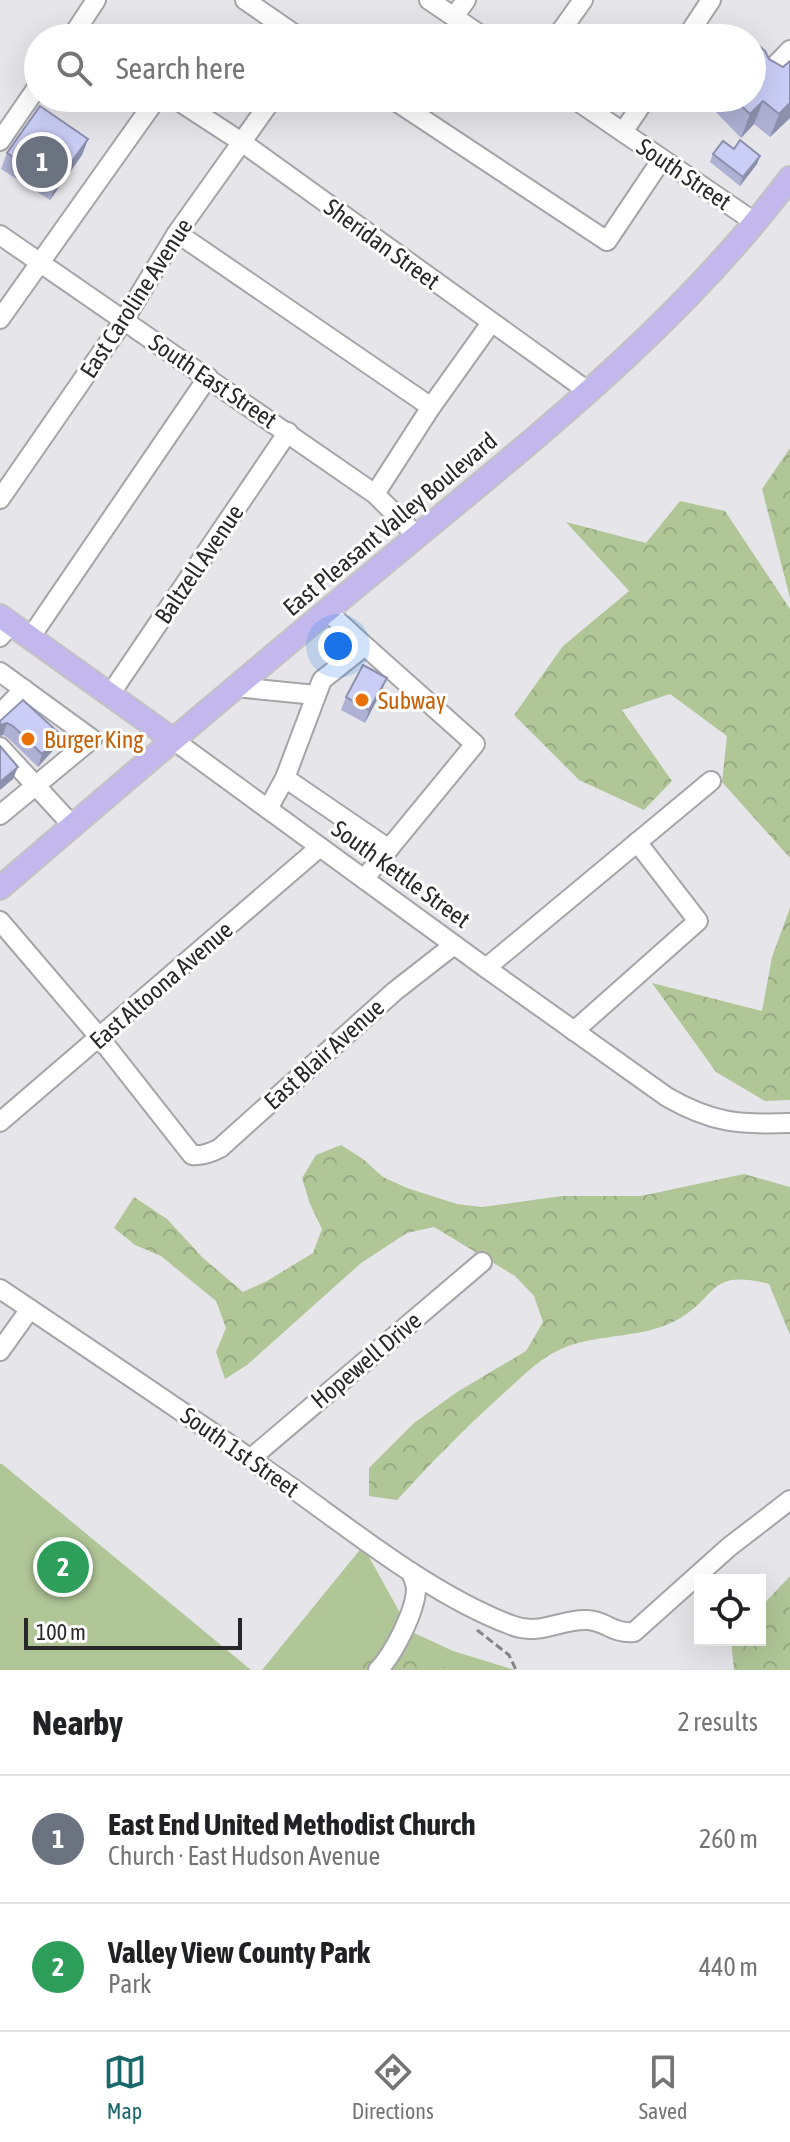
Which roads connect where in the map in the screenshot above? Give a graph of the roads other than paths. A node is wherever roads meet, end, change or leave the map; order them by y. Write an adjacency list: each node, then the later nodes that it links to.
1 (96, 0): 8 (street)
2 (245, 0): 9 (street)
3 (429, 0): 7 (street)
4 (466, 0): 7 (street)
5 (583, 0): 11 (street)
6 (711, 0): 12 (street)
7 (454, 17): 10 (street)
8 (83, 24)
9 (280, 24)
10 (464, 24)
11 (566, 24)
12 (695, 24)
13 (790, 50): 14 (street)
14 (768, 73)
15 (24, 106): 23 (street)
16 (147, 112): 30 (street)
17 (195, 112): 24 (street, Sheridan Street)
18 (264, 112): 24 (street, East Caroline Avenue)
19 (412, 112): 25 (street)
20 (594, 112): 22 (street, South Street)
21 (637, 112): 22 (street)
22 (623, 132): 25 (street, South Street)
23 (0, 141)
24 (243, 143): 28 (street, East Caroline Avenue); 33 (street, Sheridan Street)
25 (662, 159): 27 (street, South Street)
26 (790, 178): 27 (main road, East Pleasant Valley Boulevard)
27 (756, 223): 35 (main road, East Pleasant Valley Boulevard)
28 (177, 233): 32 (street, East Caroline Avenue); 36 (street)
29 (0, 235): 30 (street, South East Street)
30 (39, 261): 31 (street); 32 (street, South East Street)
31 (0, 319)
32 (124, 320): 34 (street, South East Street); 39 (street, East Caroline Avenue)
33 (491, 323): 35 (street, Sheridan Street); 36 (street)
34 (208, 377): 37 (street, South East Street); 43 (street)
35 (589, 392): 40 (main road, East Pleasant Valley Boulevard)
36 (431, 407): 38 (street)
37 (288, 432): 38 (street, South East Street); 49 (street, Baltzell Avenue)
38 (375, 494): 40 (street, South East Street)
39 (0, 499)
40 (417, 536): 41 (main road, East Pleasant Valley Boulevard)
41 (327, 611): 44 (street); 46 (main road, East Pleasant Valley Boulevard)
42 (4, 626): 43 (main road, South Kettle Street)
43 (30, 638): 49 (main road, South Kettle Street)
44 (365, 646): 48 (street); 61 (street)
45 (0, 672): 47 (street)
46 (235, 687): 48 (street); 51 (main road, East Pleasant Valley Boulevard)
47 (24, 689): 50 (street); 55 (street)
48 (316, 695): 53 (street)
49 (109, 696): 51 (main road, South Kettle Street)
50 (0, 714)
51 (172, 739): 56 (street, South Kettle Street); 58 (main road, East Pleasant Valley Boulevard)
52 (0, 747): 55 (street)
53 (285, 778): 56 (street); 61 (street)
54 (711, 781): 59 (street)
55 (36, 785): 57 (street); 58 (street)
56 (268, 809): 60 (street, South Kettle Street)
57 (0, 815)
58 (72, 825): 63 (main road, East Pleasant Valley Boulevard)
59 (637, 842): 66 (street); 67 (street)
60 (320, 847): 62 (street, South Kettle Street); 68 (street, East Altoona Avenue)
61 (389, 849): 62 (street)
62 (364, 879): 65 (street, South Kettle Street)
63 (0, 888)
64 (0, 921): 68 (street)
65 (454, 945): 66 (street, South Kettle Street); 68 (street, East Blair Avenue)
66 (486, 968): 67 (street, South Kettle Street)
67 (574, 1031): 70 (street, South Kettle Street)
68 (100, 1038): 69 (street, East Altoona Avenue)
69 (0, 1122)
70 (790, 1123)
71 (482, 1262): 75 (street, Hopewell Drive)
72 (0, 1289): 73 (street, South 1st Street)
73 (30, 1309): 74 (street); 75 (street, South 1st Street)
74 (0, 1351)
75 (250, 1459): 77 (street, South 1st Street)
76 (790, 1500): 77 (street, South 1st Street)
77 (411, 1572): 78 (street)
78 (378, 1670)

